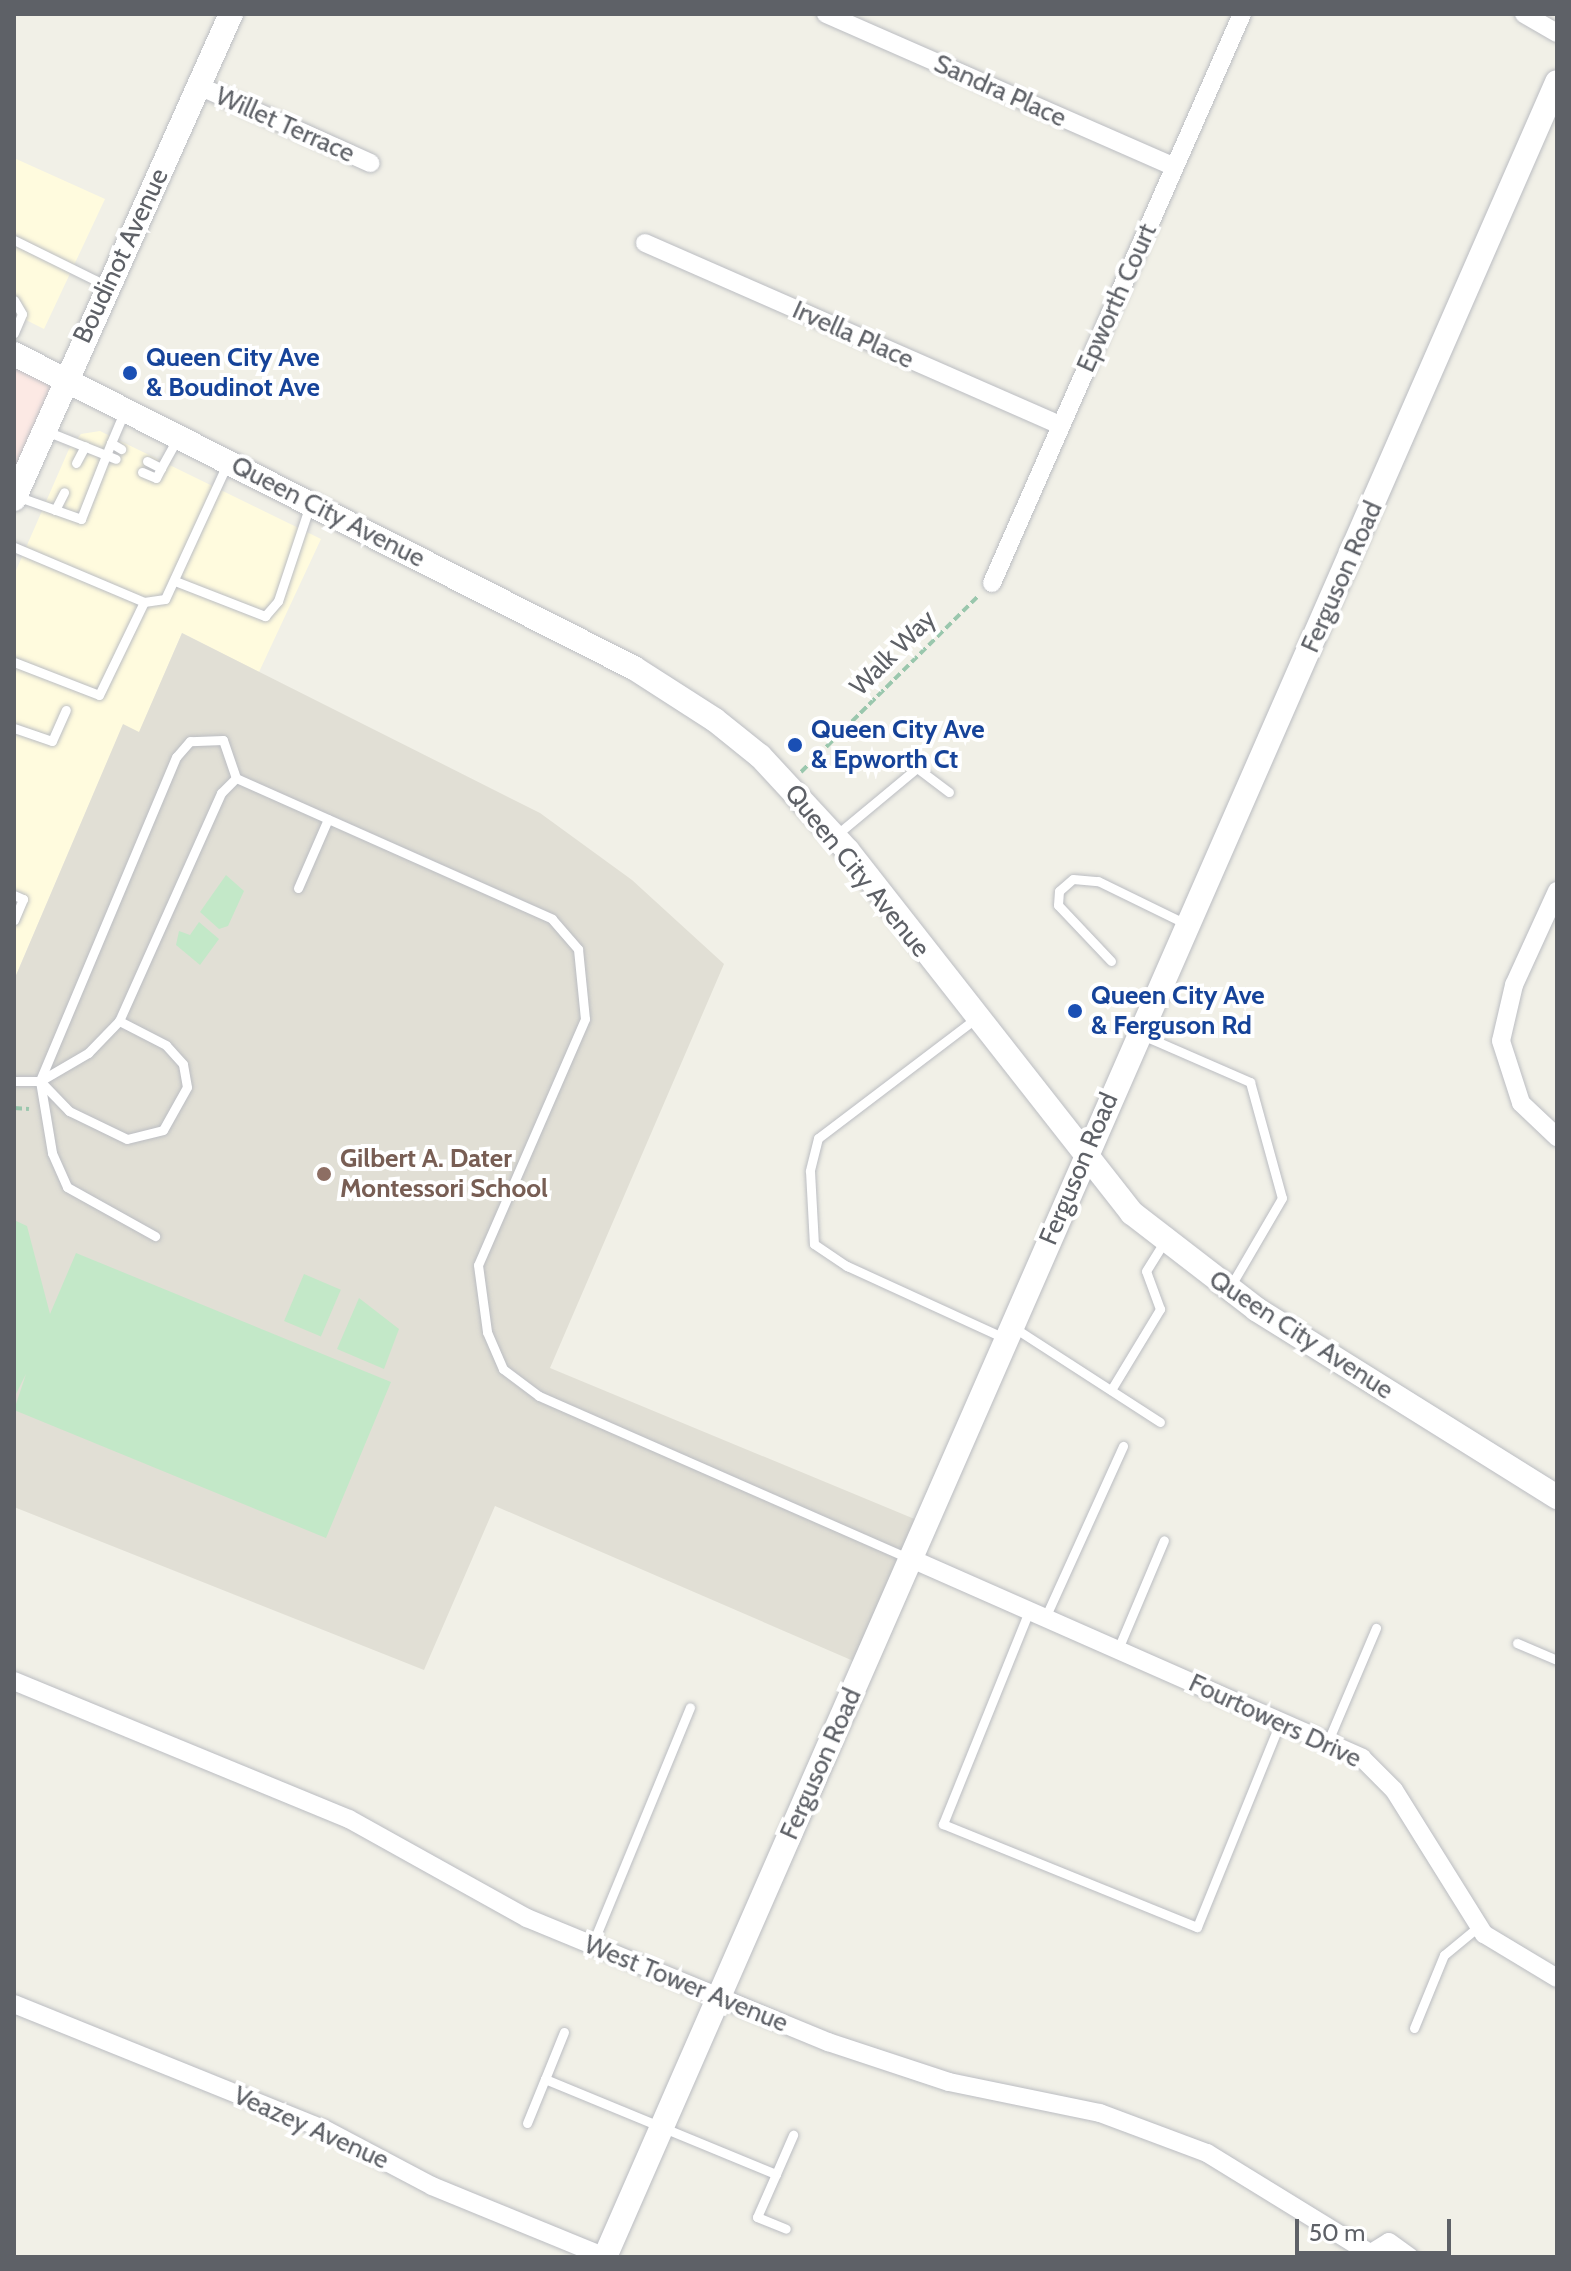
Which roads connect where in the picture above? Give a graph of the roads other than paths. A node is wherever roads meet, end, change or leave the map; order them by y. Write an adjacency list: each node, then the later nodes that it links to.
1 (231, 14): 7 (street, Boudinot Avenue)
2 (826, 14): 9 (street, Sandra Place)
3 (1242, 14): 9 (street, Epworth Court)
4 (1524, 14): 5 (street)
5 (1557, 33)
6 (1557, 82): 49 (street, Ferguson Road)
7 (199, 86): 8 (street, Willet Terrace); 12 (street, Boudinot Avenue)
8 (370, 163)
9 (1174, 167): 18 (street, Epworth Court)
10 (14, 240): 12 (lane)
11 (645, 243): 18 (street, Irvella Place)
12 (107, 286): 16 (street, Boudinot Avenue)
13 (14, 300): 14 (lane)
14 (14, 333)
15 (14, 354): 16 (street, Queen City Avenue)
16 (64, 378): 17 (street, Queen City Avenue); 19 (street, Boudinot Avenue)
17 (126, 410): 20 (street, Queen City Avenue); 21 (lane)
18 (1061, 426): 36 (street, Epworth Court)
19 (43, 430): 22 (lane); 31 (street, Boudinot Avenue)
20 (179, 436): 26 (street, Queen City Avenue); 28 (lane)
21 (111, 443): 23 (lane); 24 (lane)
22 (85, 446): 24 (lane); 27 (lane)
23 (121, 449)
24 (111, 457): 33 (lane)
25 (147, 461): 28 (lane)
26 (228, 461): 32 (street, Queen City Avenue); 35 (lane)
27 (76, 463)
28 (161, 468): 29 (lane)
29 (142, 472)
30 (64, 492): 33 (lane)
31 (15, 497): 33 (lane)
32 (311, 503): 35 (lane); 44 (street, Queen City Avenue)
33 (55, 510)
34 (14, 547): 37 (lane)
35 (175, 581): 37 (lane)
36 (992, 583)
37 (144, 602): 38 (lane)
38 (18, 664)
39 (66, 710): 40 (lane)
40 (14, 728)
41 (236, 778): 43 (lane); 52 (lane); 55 (lane)
42 (949, 792): 44 (lane)
43 (328, 819): 45 (lane); 67 (lane)
44 (835, 836): 51 (street, Queen City Avenue)
45 (298, 888)
46 (1557, 891): 56 (street)
47 (14, 895): 48 (lane)
48 (14, 920)
49 (1189, 926): 50 (lane); 53 (street, Ferguson Road)
50 (1111, 961)
51 (975, 1019): 57 (street, Queen City Avenue); 61 (lane)
52 (119, 1021): 55 (lane); 55 (lane)
53 (1139, 1033): 57 (street, Ferguson Road); 60 (lane)
54 (14, 1081): 55 (lane)
55 (40, 1081): 58 (lane)
56 (1557, 1137)
57 (1082, 1159): 59 (street, Queen City Avenue); 61 (street, Ferguson Road)
58 (155, 1236)
59 (1165, 1241): 60 (street, Queen City Avenue); 62 (lane)
60 (1228, 1289): 65 (street, Queen City Avenue)
61 (1010, 1333): 62 (lane); 67 (street, Ferguson Road)
62 (1111, 1390): 63 (lane)
63 (1160, 1422)
64 (1123, 1446): 68 (lane)
65 (1557, 1497)
66 (1164, 1540): 71 (lane)
67 (914, 1560): 68 (street, Fourtowers Drive); 80 (street, Ferguson Road)
68 (1037, 1614): 71 (street, Fourtowers Drive); 75 (lane)
69 (1376, 1628): 76 (lane)
70 (1517, 1643): 72 (lane)
71 (1118, 1649): 75 (street, Fourtowers Drive)
72 (1557, 1660)
73 (14, 1681): 78 (street, West Tower Avenue)
74 (690, 1707): 78 (lane)
75 (1281, 1720): 76 (street, Fourtowers Drive)
76 (1328, 1741): 77 (street, Fourtowers Drive)
77 (1478, 1927): 79 (street, Fourtowers Drive); 82 (lane)
78 (592, 1945): 80 (street, West Tower Avenue)
79 (1557, 1978)
80 (720, 1998): 86 (street, Ferguson Road); 90 (street, West Tower Avenue)
81 (14, 2004): 91 (street, Veazey Avenue)
82 (1414, 2028)
83 (564, 2032): 84 (lane)
84 (545, 2079): 85 (lane); 86 (lane)
85 (527, 2123)
86 (663, 2125): 88 (lane); 91 (street, Ferguson Road)
87 (793, 2135): 88 (lane)
88 (776, 2174): 89 (lane)
89 (786, 2229)
90 (1366, 2254): 92 (street, West Tower Avenue)
91 (605, 2257)
92 (1410, 2257)

